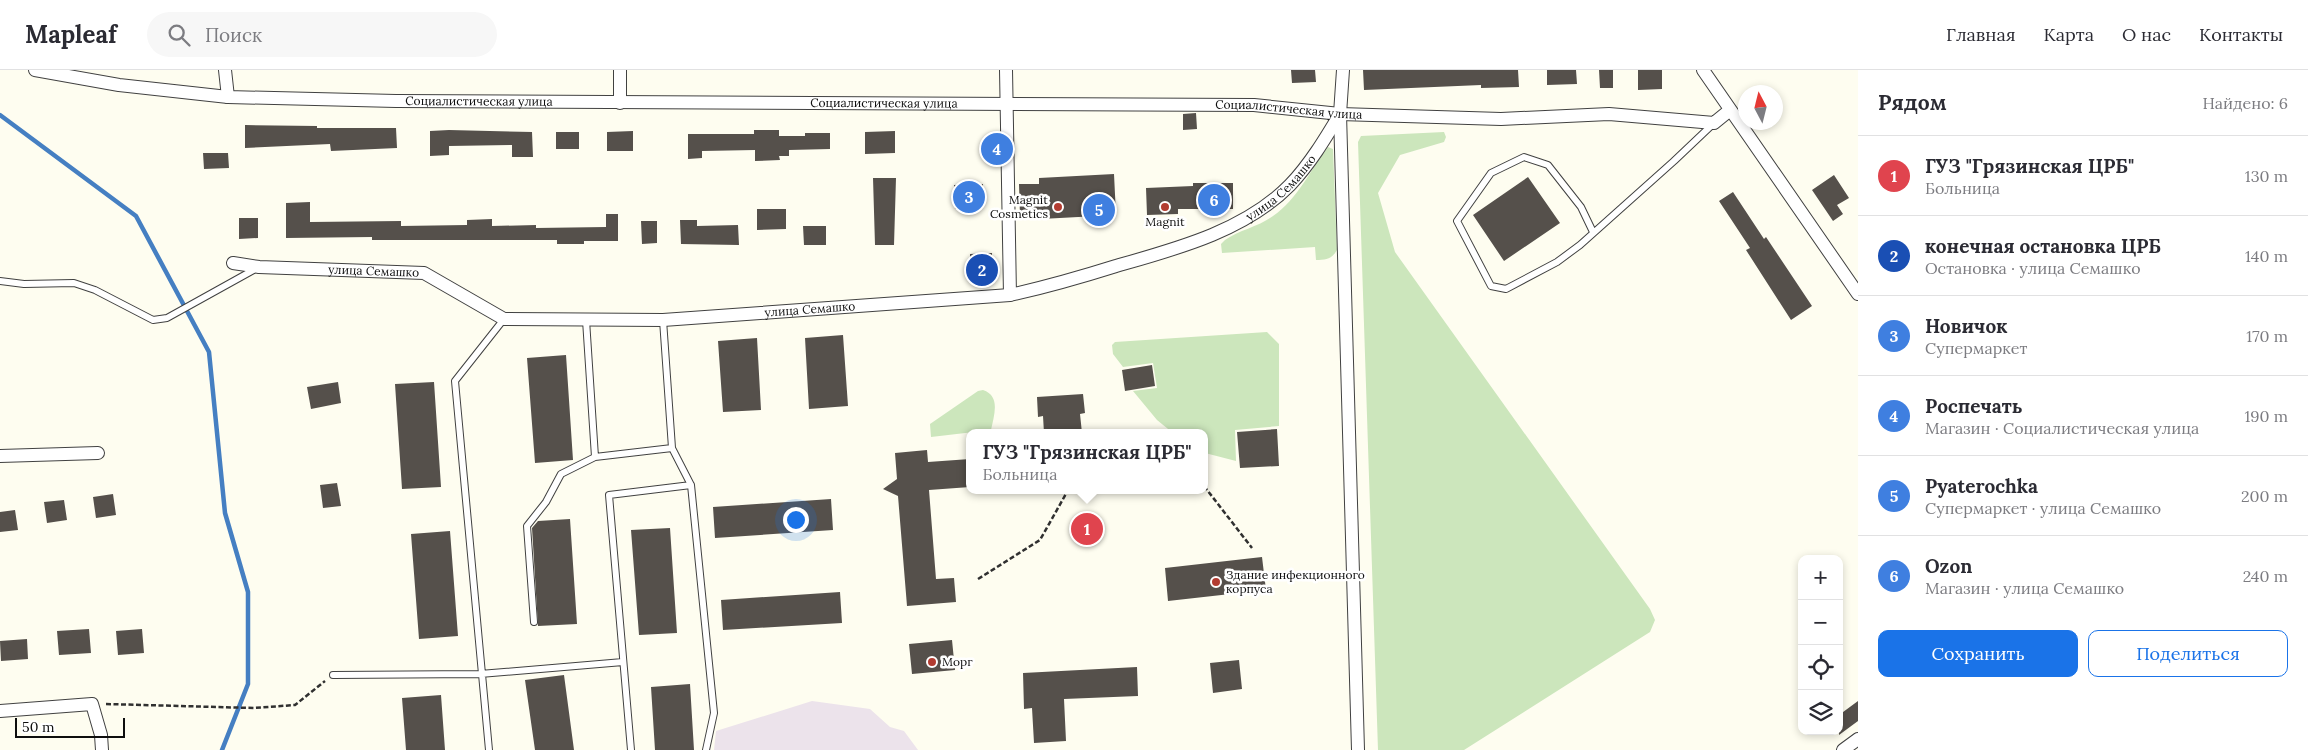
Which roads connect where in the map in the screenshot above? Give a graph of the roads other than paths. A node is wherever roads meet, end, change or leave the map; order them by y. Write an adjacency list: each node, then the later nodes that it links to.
1 (35, 70): 7 (street, Социалистическая улица)
2 (225, 70): 7 (street)
3 (620, 70): 8 (street)
4 (1006, 70): 9 (street)
5 (1343, 70): 11 (street)
6 (1703, 70): 10 (street)
7 (228, 97): 8 (street, Социалистическая улица)
8 (620, 102): 9 (street, Социалистическая улица)
9 (1005, 103): 11 (street, Социалистическая улица); 18 (street)
10 (1730, 110): 12 (street); 17 (street)
11 (1340, 114): 12 (street, Социалистическая улица); 18 (street, улица Семашко); 37 (street)
12 (1714, 123): 13 (lane)
13 (1593, 232): 13 (lane)
14 (233, 263): 15 (street, улица Семашко)
15 (259, 267): 16 (lane); 19 (street, улица Семашко)
16 (0, 280)
17 (1858, 294)
18 (1010, 295): 21 (street, улица Семашко)
19 (504, 319): 20 (street, улица Семашко); 29 (lane)
20 (586, 320): 21 (street, улица Семашко); 25 (lane)
21 (663, 320): 22 (lane)
22 (672, 448): 25 (lane); 26 (lane)
23 (98, 453): 24 (street)
24 (0, 456)
25 (595, 457): 27 (lane)
26 (691, 485): 28 (lane); 36 (lane)
27 (534, 622)
28 (623, 662): 29 (lane); 35 (lane)
29 (480, 674): 30 (lane); 34 (lane)
30 (333, 675)
31 (0, 711): 33 (street)
32 (1858, 739): 38 (street)
33 (102, 750)
34 (489, 750)
35 (631, 750)
36 (706, 750)
37 (1358, 750)
38 (1843, 750)

